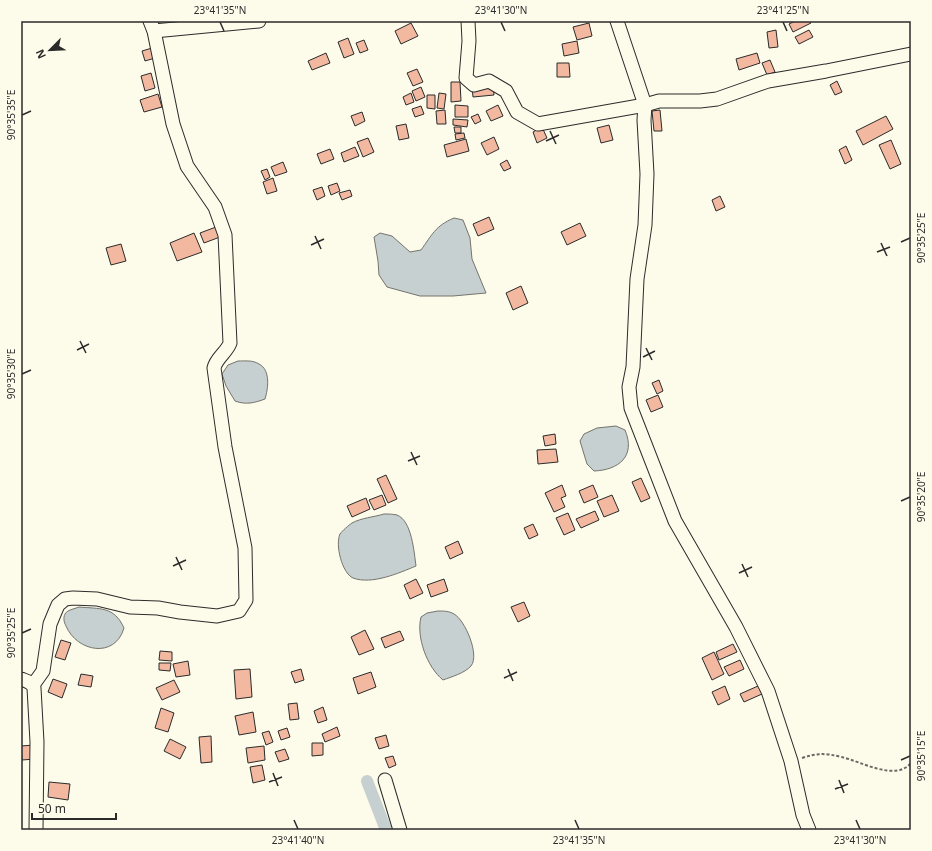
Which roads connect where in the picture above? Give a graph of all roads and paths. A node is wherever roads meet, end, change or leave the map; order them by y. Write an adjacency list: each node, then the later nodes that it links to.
1 (259, 21): 4 (street)
2 (468, 21): 6 (street)
3 (617, 21): 6 (street)
4 (152, 26): 7 (street)
5 (911, 54): 6 (street)
6 (645, 105): 8 (street)
7 (27, 682): 11 (street)
8 (791, 761): 9 (path); 13 (street)
9 (911, 763)
10 (385, 780): 12 (street)
11 (36, 830)
12 (400, 830)
13 (809, 830)

